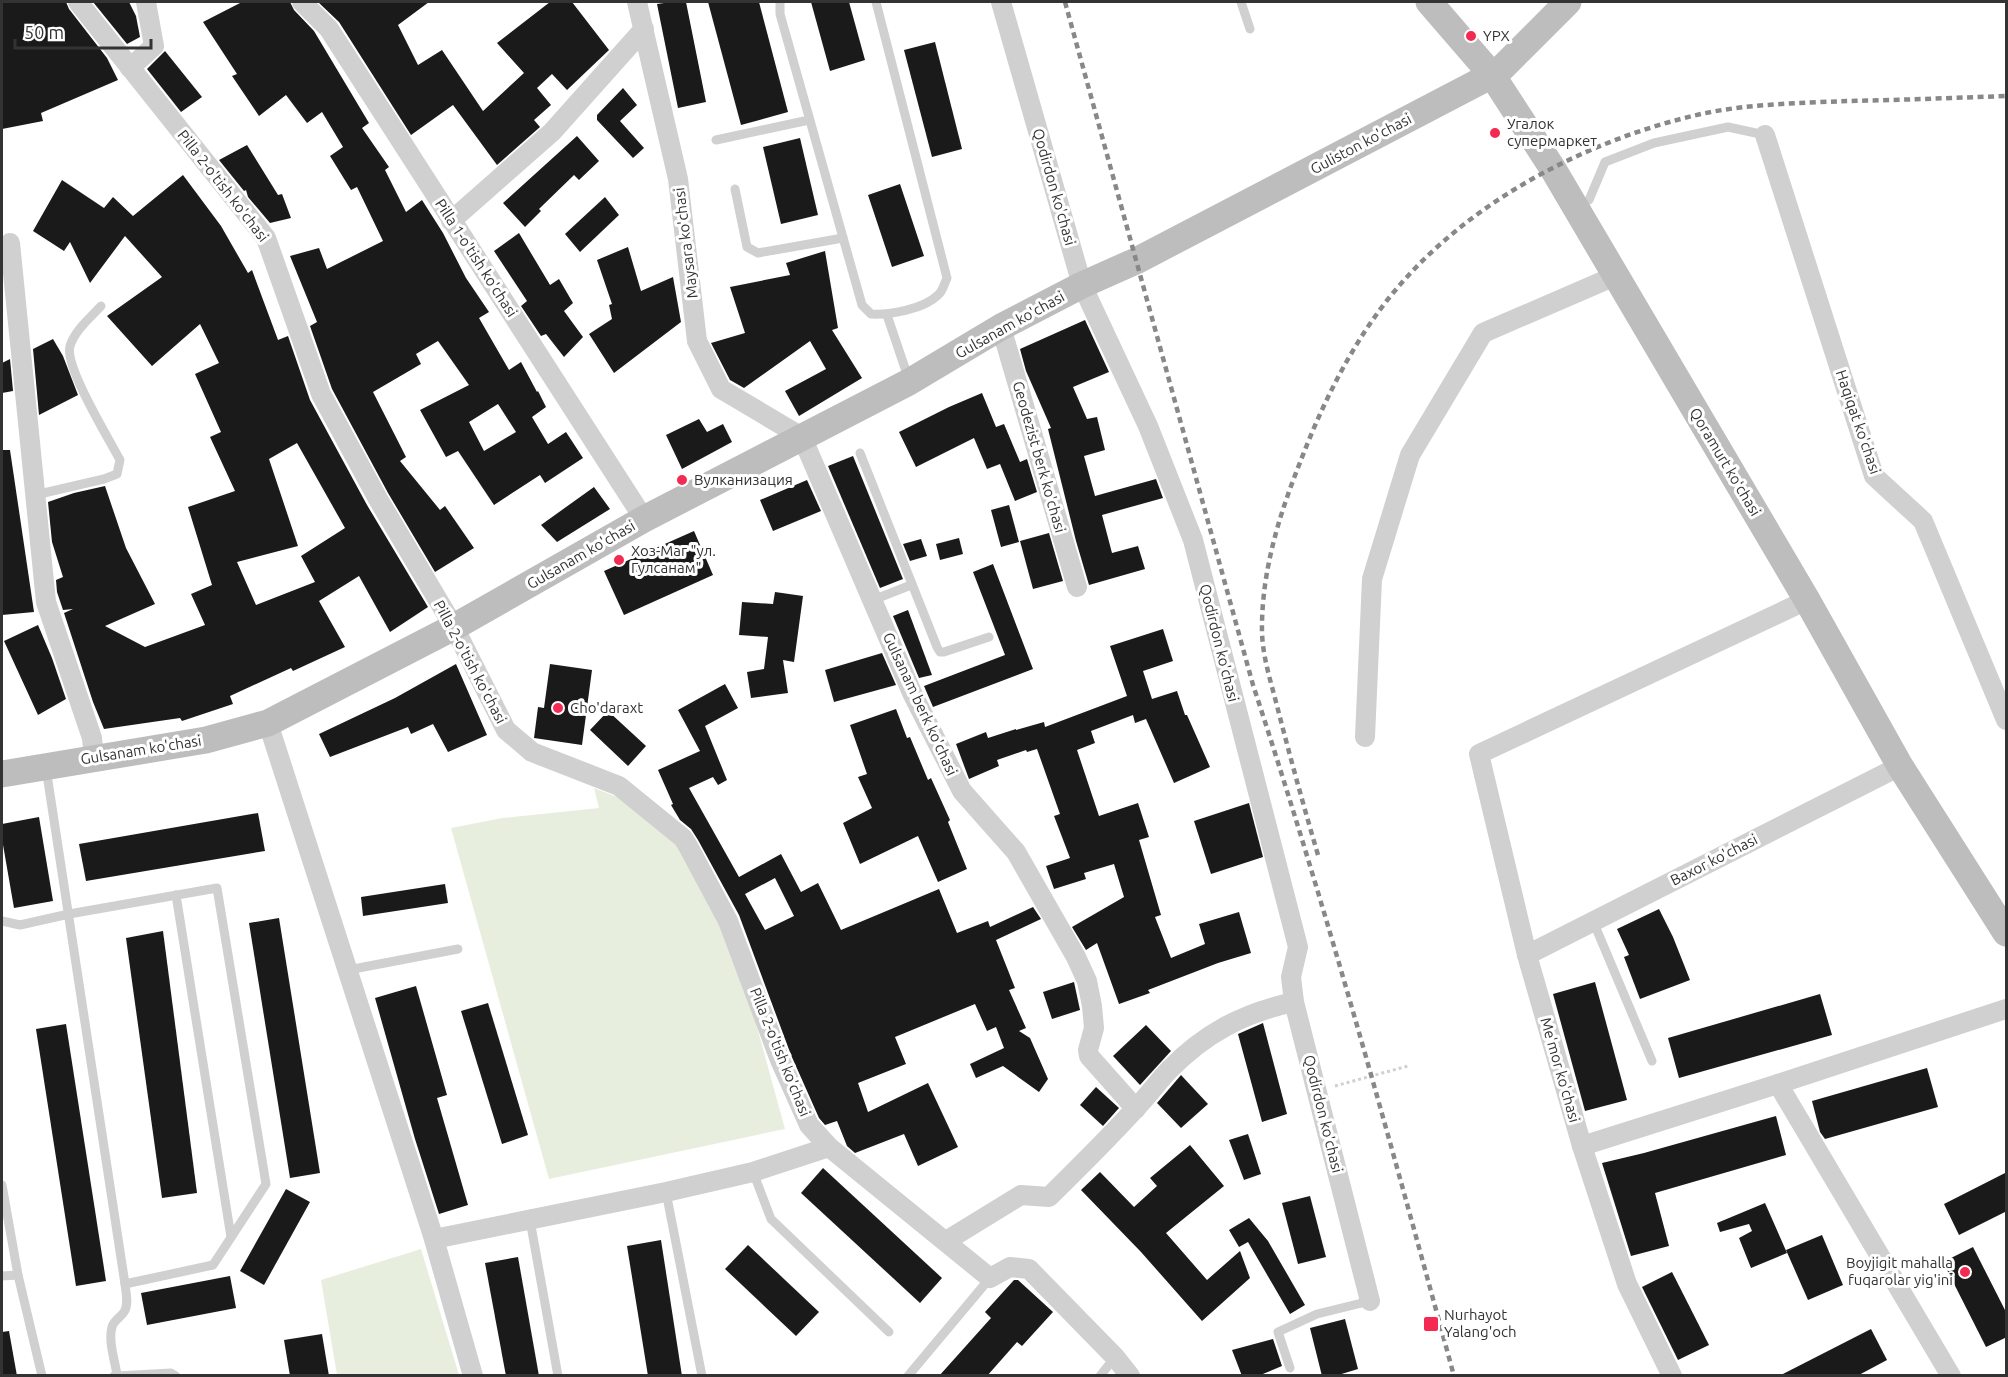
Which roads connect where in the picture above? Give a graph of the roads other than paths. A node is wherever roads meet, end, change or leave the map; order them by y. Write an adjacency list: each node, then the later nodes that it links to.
1 (78, 2): 14 (street, Pilla 2-o'tish ko'chasi)
2 (146, 2): 14 (street)
3 (302, 2): 21 (street, Pilla 1-o'tish ko'chasi)
4 (638, 2): 12 (street, Maysara ko'chasi)
5 (780, 2): 16 (lane)
6 (876, 2): 28 (lane)
7 (1001, 2): 26 (street, Qodirdon ko'chasi)
8 (1241, 2): 13 (lane)
9 (1429, 2): 15 (main road, Qoramurt koʻchasi)
10 (1445, 2): 15 (main road, Qoramurt koʻchasi)
11 (1568, 2): 15 (main road, Guliston ko'chasi)
12 (644, 29): 21 (street); 31 (street, Maysara ko'chasi)
13 (1250, 29)
14 (130, 68): 39 (street, Pilla 2-o'tish ko'chasi)
15 (1497, 71): 20 (main road, Qoramurt koʻchasi); 24 (main road, Guliston ko'chasi); 25 (main road, Qoramurt koʻchasi)
16 (809, 120): 18 (lane); 22 (lane)
17 (1765, 135): 20 (lane); 41 (street, Haqiqat ko'chasi)
18 (716, 140)
19 (735, 189): 22 (lane)
20 (1589, 200): 49 (main road, Qoramurt koʻchasi)
21 (452, 221): 34 (street, Pilla 1-o'tish ko'chasi)
22 (843, 238): 28 (lane)
23 (10, 243): 33 (street)
24 (1136, 261): 26 (main road, Gulsanam ko'chasi)
25 (1615, 276): 38 (main road, Qoramurt koʻchasi); 43 (street)
26 (1082, 285): 29 (main road, Gulsanam ko'chasi); 57 (street, Qodirdon ko'chasi)
27 (101, 306): 33 (lane)
28 (886, 315): 30 (lane)
29 (1001, 327): 30 (main road, Gulsanam ko'chasi); 36 (street, Geodezist berk ko'chasi)
30 (909, 382): 31 (main road, Gulsanam ko'chasi)
31 (802, 437): 34 (main road, Gulsanam ko'chasi); 37 (street, Gulsanam berk ko'chasi)
32 (860, 453): 35 (lane)
33 (35, 495): 44 (street)
34 (644, 519): 39 (main road, Gulsanam ko'chasi)
35 (911, 585): 37 (lane); 40 (lane)
36 (1077, 587)
37 (873, 600): 61 (street, Gulsanam berk ko'chasi)
38 (1807, 600): 46 (main road, Qoramurt koʻchasi); 55 (street, Me'mor ko'chasi)
39 (454, 627): 42 (main road, Gulsanam ko'chasi); 63 (street, Pilla 2-o'tish ko'chasi)
40 (989, 637)
41 (2007, 720)
42 (268, 723): 44 (main road, Gulsanam ko'chasi); 56 (street)
43 (1365, 737)
44 (94, 758): 45 (main road, Gulsanam ko'chasi)
45 (45, 766): 47 (main road, Gulsanam ko'chasi); 50 (lane)
46 (1900, 766): 52 (street, Baxor ko'chasi); 53 (main road, Qoramurt koʻchasi)
47 (6, 769)
48 (176, 895): 50 (lane); 68 (lane); 68 (lane)
49 (2007, 911)
50 (69, 914): 51 (lane); 74 (lane)
51 (2, 921)
52 (1593, 921): 55 (street, Baxor ko'chasi); 59 (lane)
53 (2007, 933)
54 (458, 949): 56 (lane)
55 (1527, 955): 62 (street, Me'mor ko'chasi)
56 (348, 970): 69 (street)
57 (1294, 1002): 61 (street); 75 (street, Qodirdon ko'chasi)
58 (2007, 1009): 60 (street)
59 (1652, 1061)
60 (1778, 1084): 62 (street); 89 (street)
61 (1136, 1109): 70 (street)
62 (1582, 1146): 88 (street, Me'mor ko'chasi)
63 (829, 1147): 64 (street); 70 (street, Pilla 2-o'tish ko'chasi)
64 (753, 1172): 66 (street); 76 (lane)
65 (2, 1185): 71 (lane)
66 (666, 1192): 67 (street); 84 (lane)
67 (530, 1220): 69 (street); 83 (lane)
68 (231, 1237): 74 (lane)
69 (434, 1239): 82 (street)
70 (946, 1241): 73 (street, Pilla 2-o'tish ko'chasi)
71 (18, 1275): 72 (lane); 80 (lane)
72 (2, 1276)
73 (990, 1278): 77 (street); 85 (lane)
74 (125, 1284): 79 (lane)
75 (1370, 1301): 78 (lane)
76 (889, 1332)
77 (1114, 1357): 86 (lane); 87 (street)
78 (1290, 1368)
79 (116, 1375): 81 (lane)
80 (42, 1376)
81 (176, 1376)
82 (473, 1376)
83 (558, 1376)
84 (702, 1376)
85 (908, 1376)
86 (1100, 1376)
87 (1130, 1376)
88 (1672, 1376)
89 (1950, 1376)

